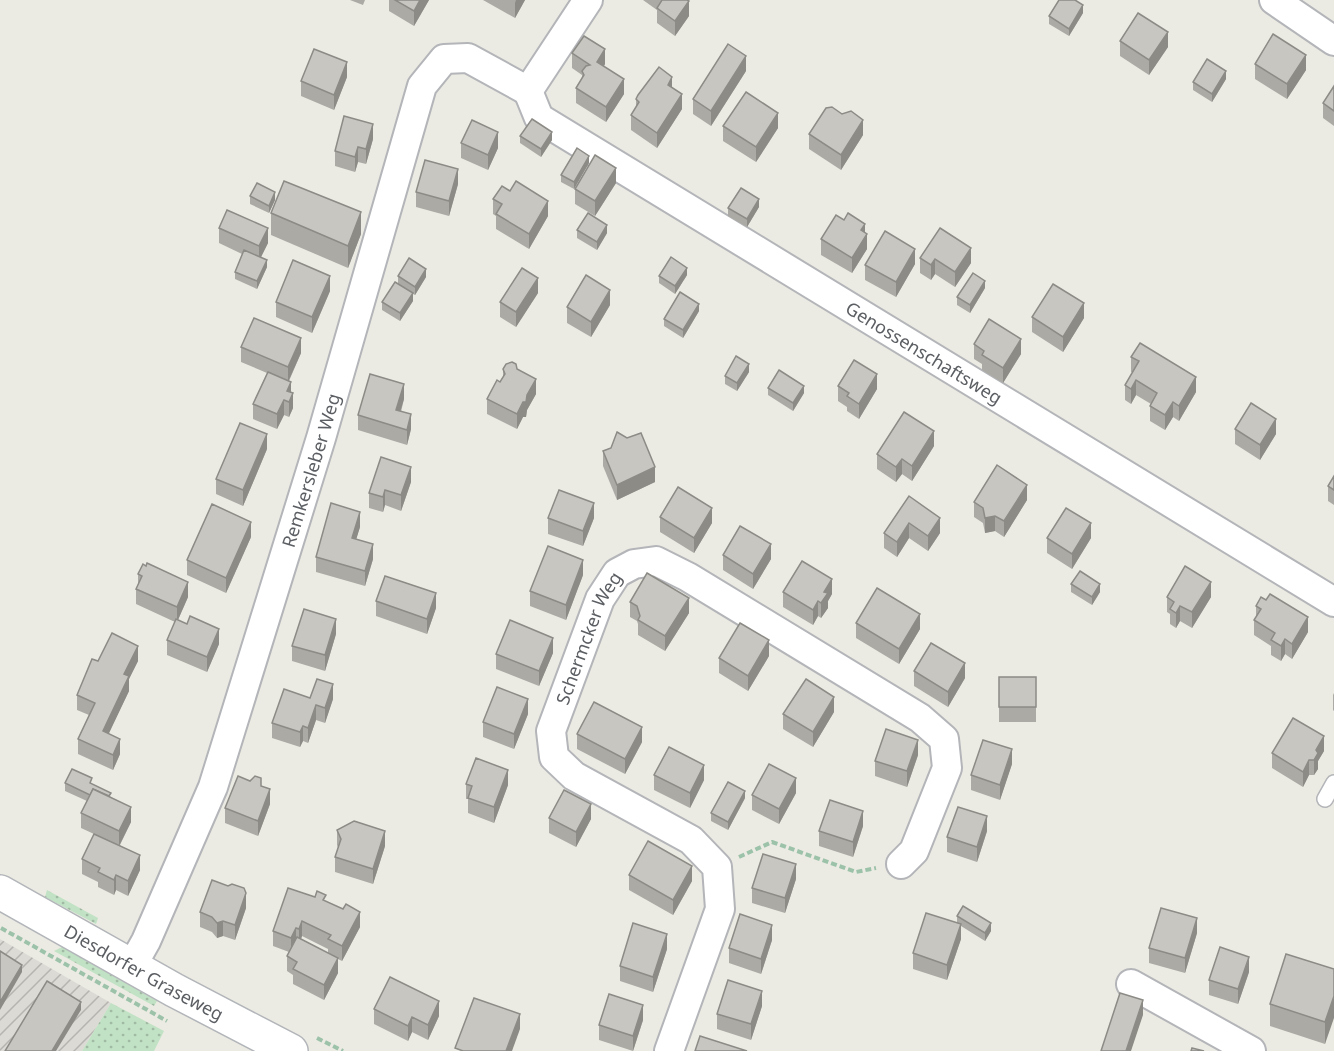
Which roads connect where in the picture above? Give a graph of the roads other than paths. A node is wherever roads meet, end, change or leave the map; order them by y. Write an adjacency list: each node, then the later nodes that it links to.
1 (588, 0): 4 (street)
2 (1274, 0): 3 (street)
3 (1334, 41)
4 (528, 91): 5 (street, Genossenschaftsweg); 10 (street, Remkersleber Weg)
5 (1334, 602)
6 (1334, 783): 7 (lane)
7 (1325, 799)
8 (901, 864): 13 (street, Schermcker Weg)
9 (0, 892): 10 (main road, Diesdorfer Graseweg)
10 (132, 966): 12 (main road, Diesdorfer Graseweg)
11 (1131, 984): 14 (street)
12 (291, 1051)
13 (669, 1051)
14 (1251, 1051)

